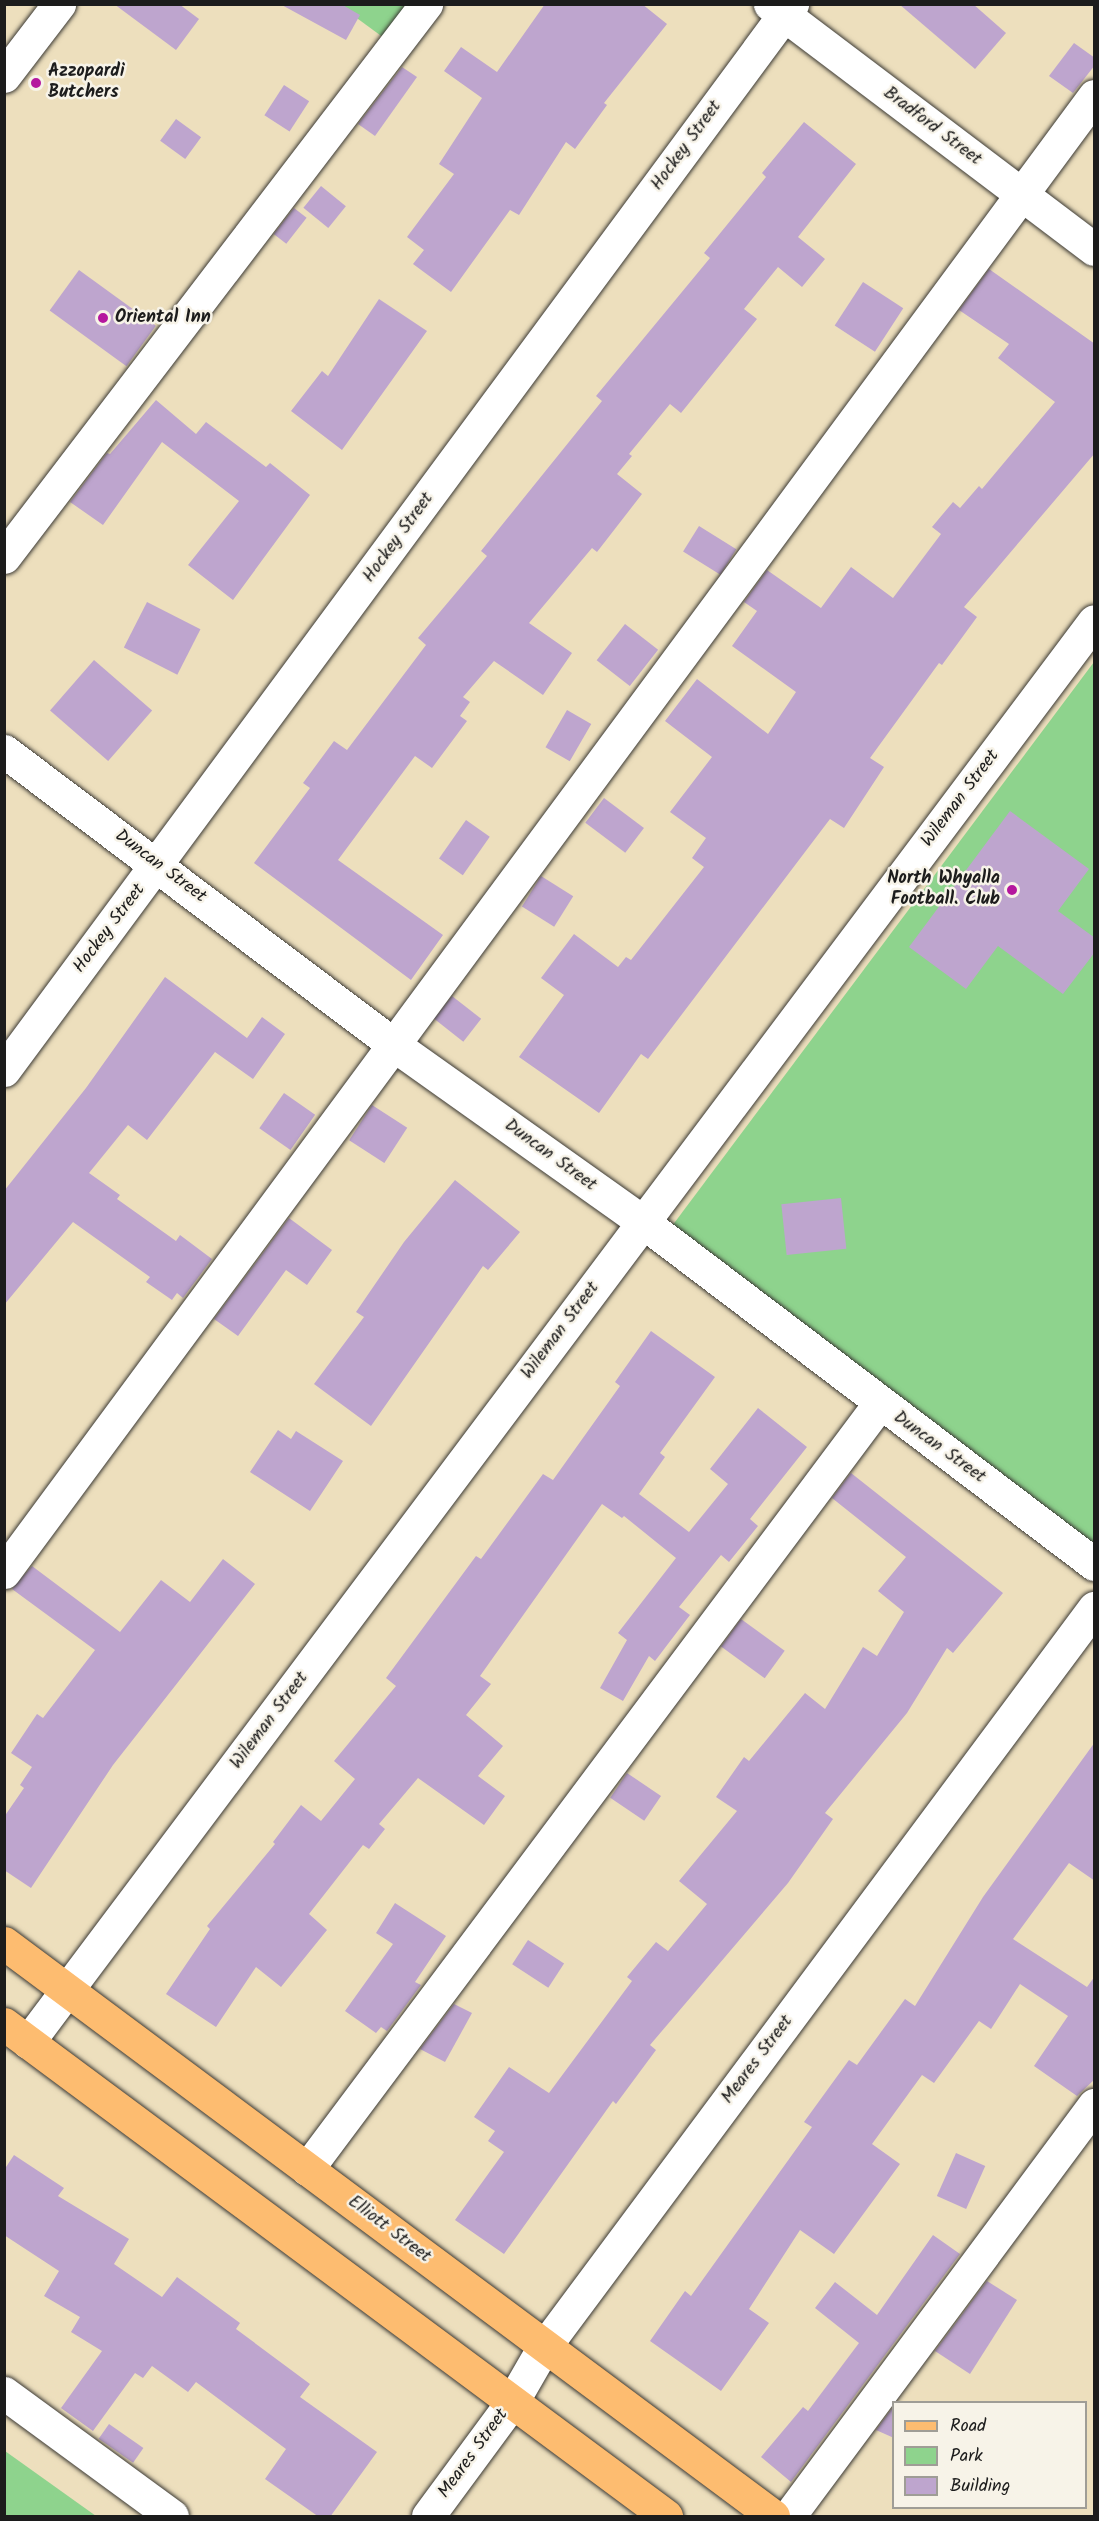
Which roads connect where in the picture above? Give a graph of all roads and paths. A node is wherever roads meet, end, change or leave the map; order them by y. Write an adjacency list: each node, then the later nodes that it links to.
1 (58, 4): 4 (street)
2 (426, 4): 8 (street)
3 (782, 8): 6 (street, Bradford Street); 11 (street, Hockey Street)
4 (4, 76)
5 (1095, 96): 6 (street)
6 (1020, 193): 7 (street, Bradford Street); 12 (street)
7 (1095, 249)
8 (4, 557)
9 (1095, 621): 14 (street, Wileman Street)
10 (4, 751): 11 (street, Duncan Street)
11 (158, 865): 12 (street, Duncan Street); 13 (street, Hockey Street)
12 (394, 1044): 14 (street, Duncan Street); 17 (street)
13 (4, 1070)
14 (643, 1222): 15 (street, Duncan Street); 20 (street, Wileman Street)
15 (879, 1404): 16 (street, Duncan Street); 23 (street)
16 (1095, 1564)
17 (4, 1572)
18 (1095, 1608): 24 (street, Meares Street)
19 (4, 1943): 20 (main road, Elliott Street)
20 (69, 1991): 21 (street, Wileman Street); 23 (main road, Elliott Street)
21 (16, 2033): 26 (main road)
22 (1095, 2105): 31 (street)
23 (308, 2169): 24 (main road, Elliott Street)
24 (544, 2346): 26 (street, Meares Street); 30 (main road, Elliott Street)
25 (4, 2393): 27 (street)
26 (512, 2402): 28 (street, Meares Street); 29 (main road)
27 (172, 2517)
28 (428, 2517)
29 (666, 2517)
30 (773, 2517)
31 (789, 2517)

